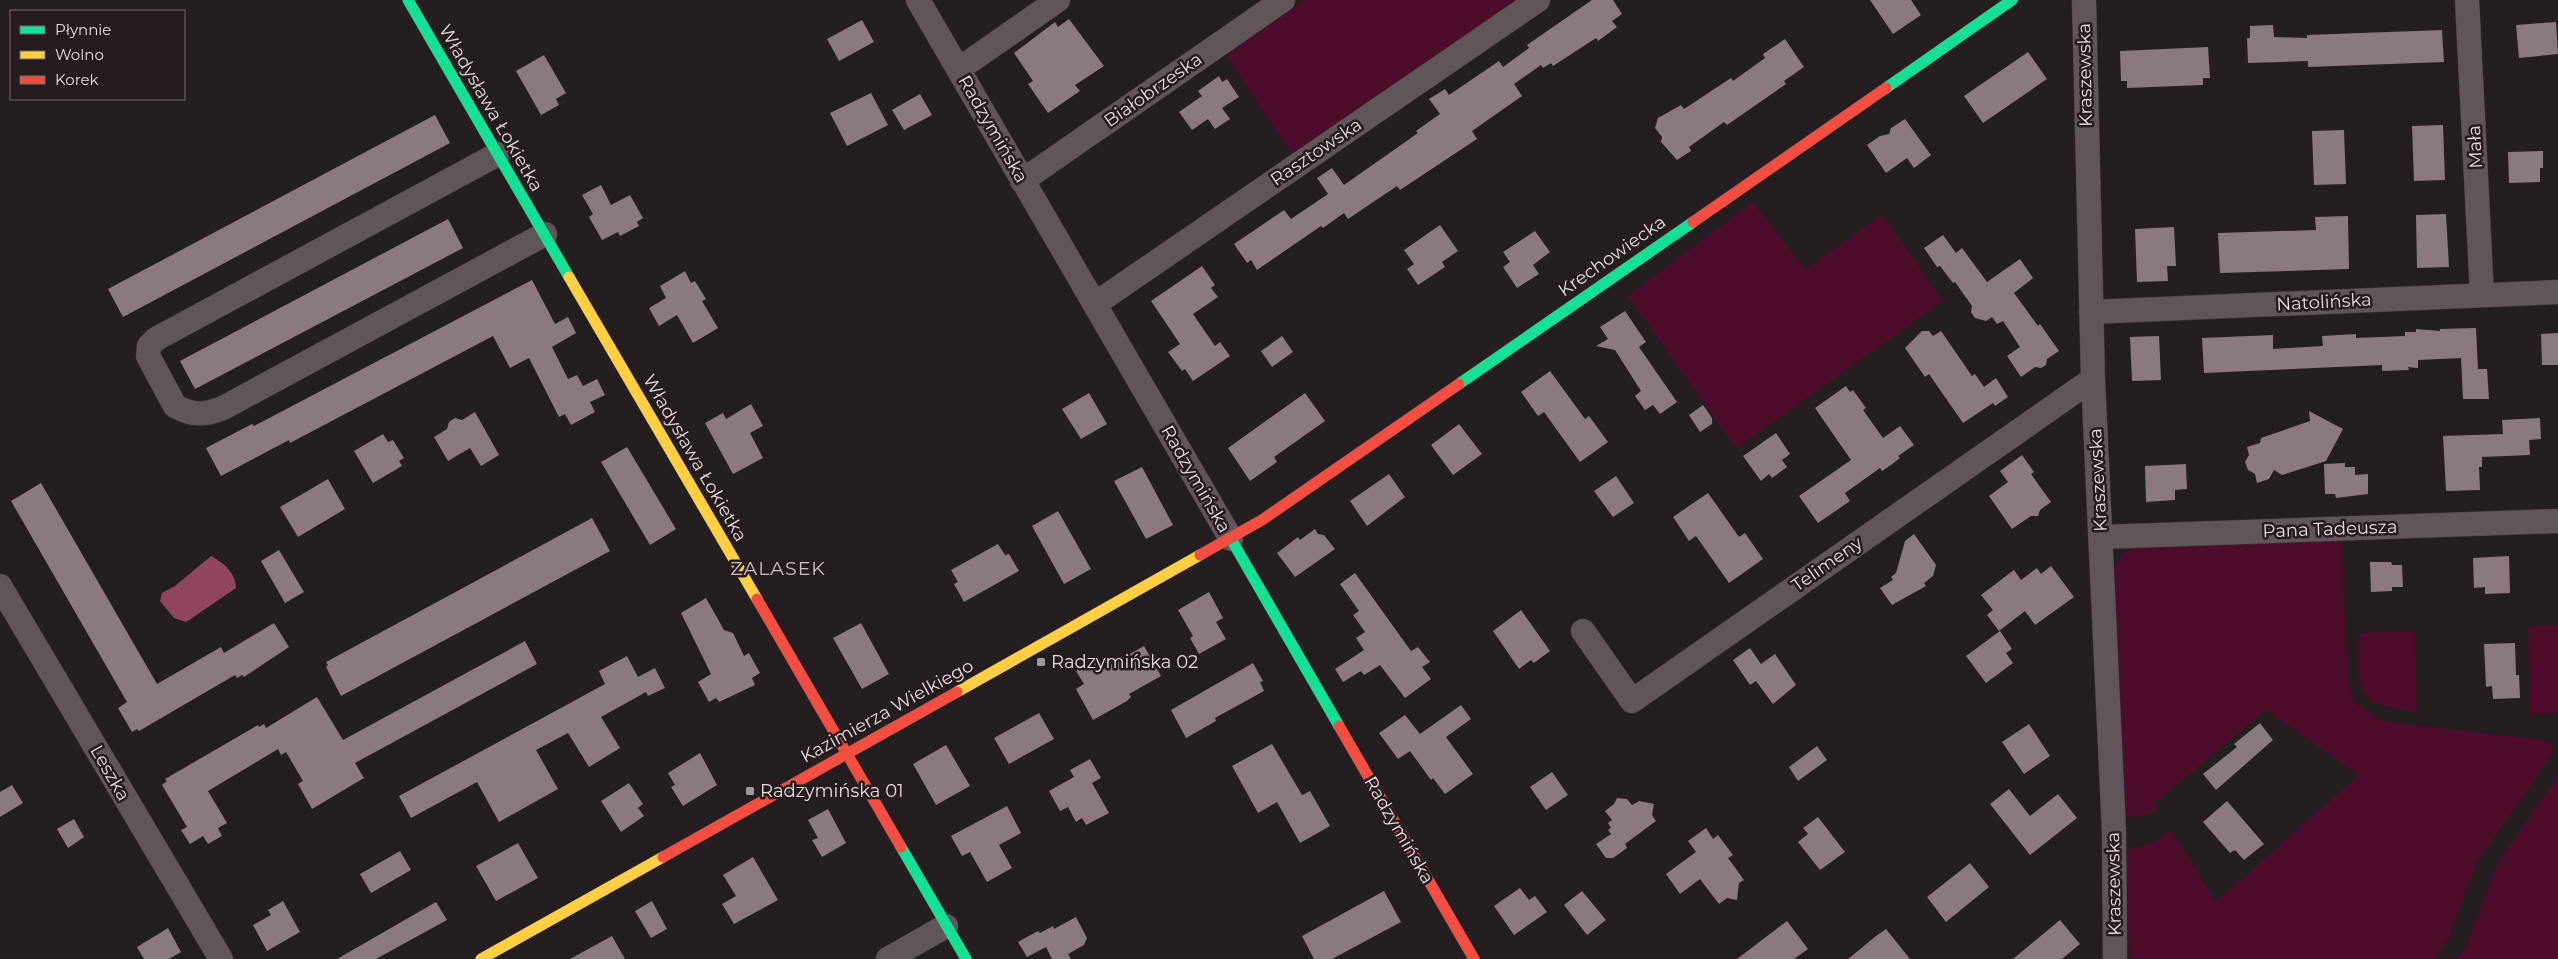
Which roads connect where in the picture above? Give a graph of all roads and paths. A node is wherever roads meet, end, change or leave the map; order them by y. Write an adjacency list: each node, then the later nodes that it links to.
1 (408, 0): 10 (street, Władysława Łokietka)
2 (918, 0): 9 (street, Radzymińska)
3 (1058, 0): 9 (street)
4 (1283, 0): 11 (street, Białobrzeska)
5 (1538, 0): 15 (street, Rasztowska)
6 (2012, 0): 20 (street, Krechowiecka)
7 (2084, 0): 16 (street, Kraszewska)
8 (2468, 0): 14 (street, Mała)
9 (959, 70): 11 (street, Radzymińska)
10 (498, 154): 12 (street, Władysława Łokietka); 12 (street)
11 (1022, 180): 15 (street, Radzymińska)
12 (545, 234): 23 (street, Władysława Łokietka)
13 (2558, 292): 14 (street, Natolińska)
14 (2482, 295): 16 (street, Natolińska)
15 (1095, 304): 20 (street, Radzymińska)
16 (2091, 312): 17 (street, Kraszewska)
17 (2093, 379): 19 (street, Kraszewska); 22 (street, Telimeny)
18 (2558, 521): 19 (street, Pana Tadeusza)
19 (2101, 537): 30 (street, Kraszewska)
20 (1231, 539): 23 (street, Kazimierza Wielkiego); 29 (street, Radzymińska)
21 (0, 586): 25 (street, Leszka)
22 (1583, 631)
23 (846, 753): 24 (street, Władysława Łokietka); 26 (street, Kazimierza Wielkiego)
24 (946, 926): 27 (street); 28 (street, Władysława Łokietka)
25 (221, 959)
26 (481, 959)
27 (888, 959)
28 (966, 959)
29 (1474, 959)
30 (2115, 959)

